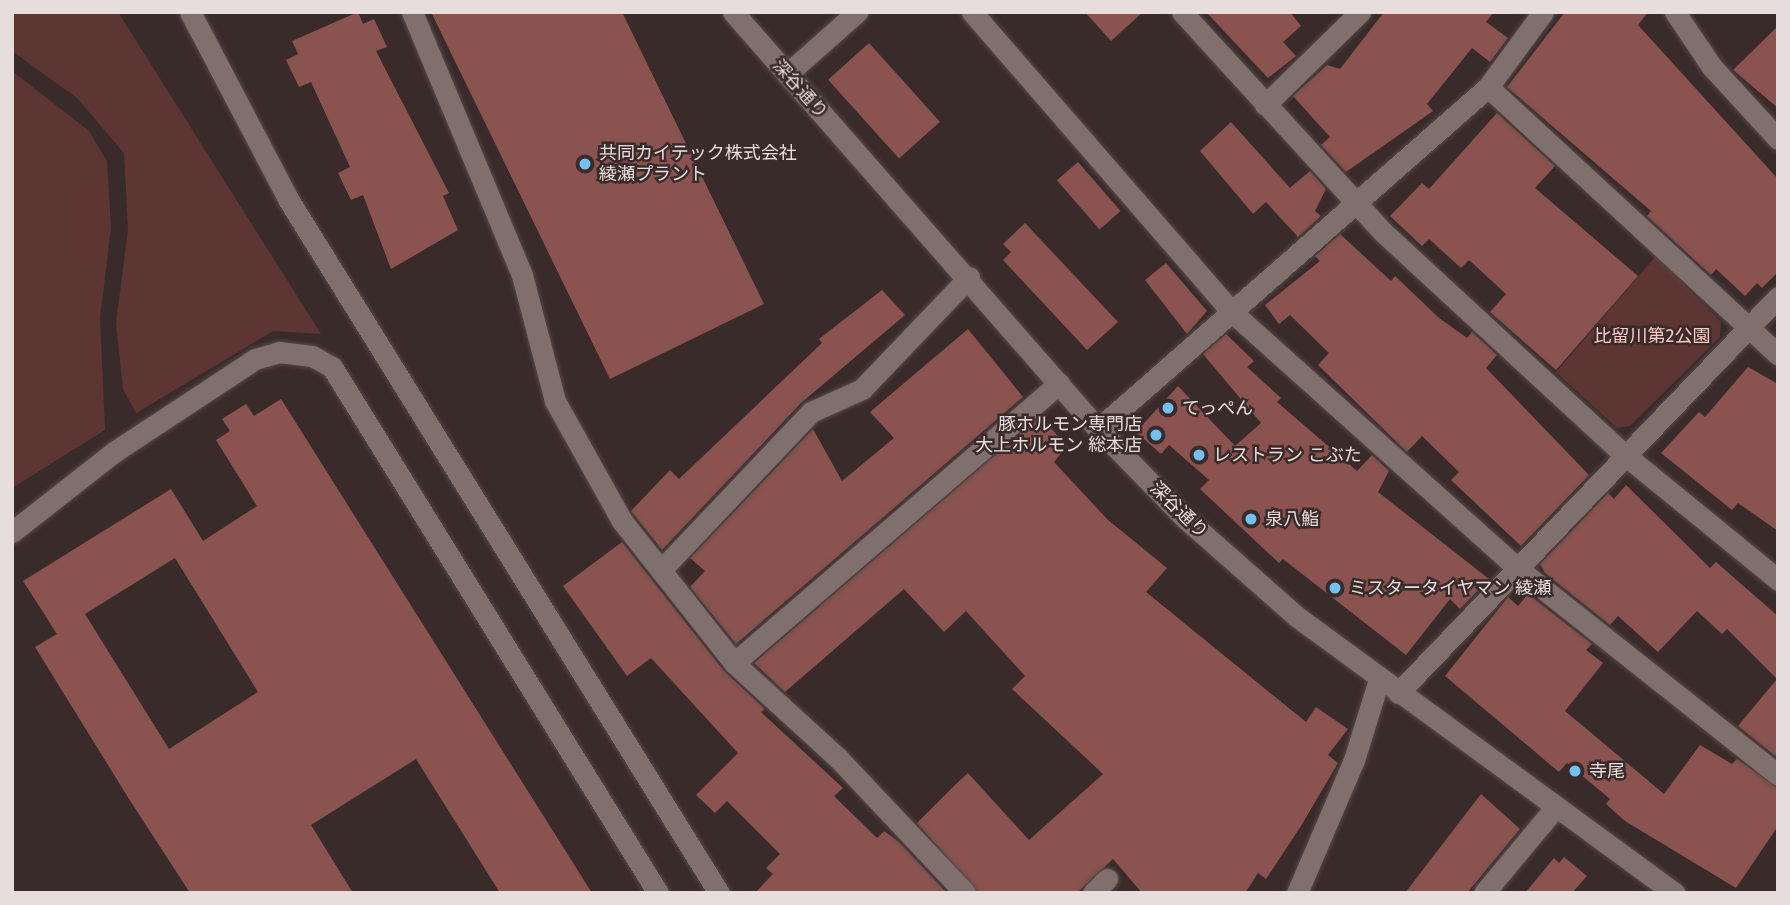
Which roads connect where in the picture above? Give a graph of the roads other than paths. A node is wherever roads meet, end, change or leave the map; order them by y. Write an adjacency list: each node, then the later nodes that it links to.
1 (190, 12): 33 (street)
2 (412, 12): 25 (street)
3 (733, 12): 10 (street, 深谷通り)
4 (857, 12): 10 (street)
5 (972, 12): 17 (street)
6 (1182, 12): 12 (street)
7 (1360, 12): 12 (street)
8 (1543, 12): 11 (street)
9 (1675, 12): 13 (street)
10 (787, 75): 15 (street, 深谷通り)
11 (1488, 87): 14 (street); 18 (street)
12 (1265, 105): 14 (street)
13 (1778, 139)
14 (1353, 202): 17 (street); 22 (street)
15 (969, 277): 20 (street, 深谷通り); 25 (street)
16 (1778, 297): 18 (street)
17 (1232, 312): 21 (street); 24 (street)
18 (1746, 330): 19 (street); 22 (street)
19 (1778, 355)
20 (1059, 383): 21 (street, 深谷通り); 27 (street)
21 (1098, 429): 28 (street, 深谷通り)
22 (1625, 455): 24 (street); 26 (street)
23 (12, 532): 32 (street)
24 (1517, 568): 29 (street); 30 (street)
25 (661, 570): 27 (street)
26 (1778, 579)
27 (734, 663): 34 (street)
28 (1379, 679): 29 (street, 深谷通り); 35 (street)
29 (1398, 693): 31 (street, 深谷通り)
30 (1778, 775)
31 (1554, 808): 36 (street); 37 (street, 深谷通り)
32 (658, 893)
33 (719, 893)
34 (965, 893)
35 (1297, 893)
36 (1483, 893)
37 (1674, 893)

